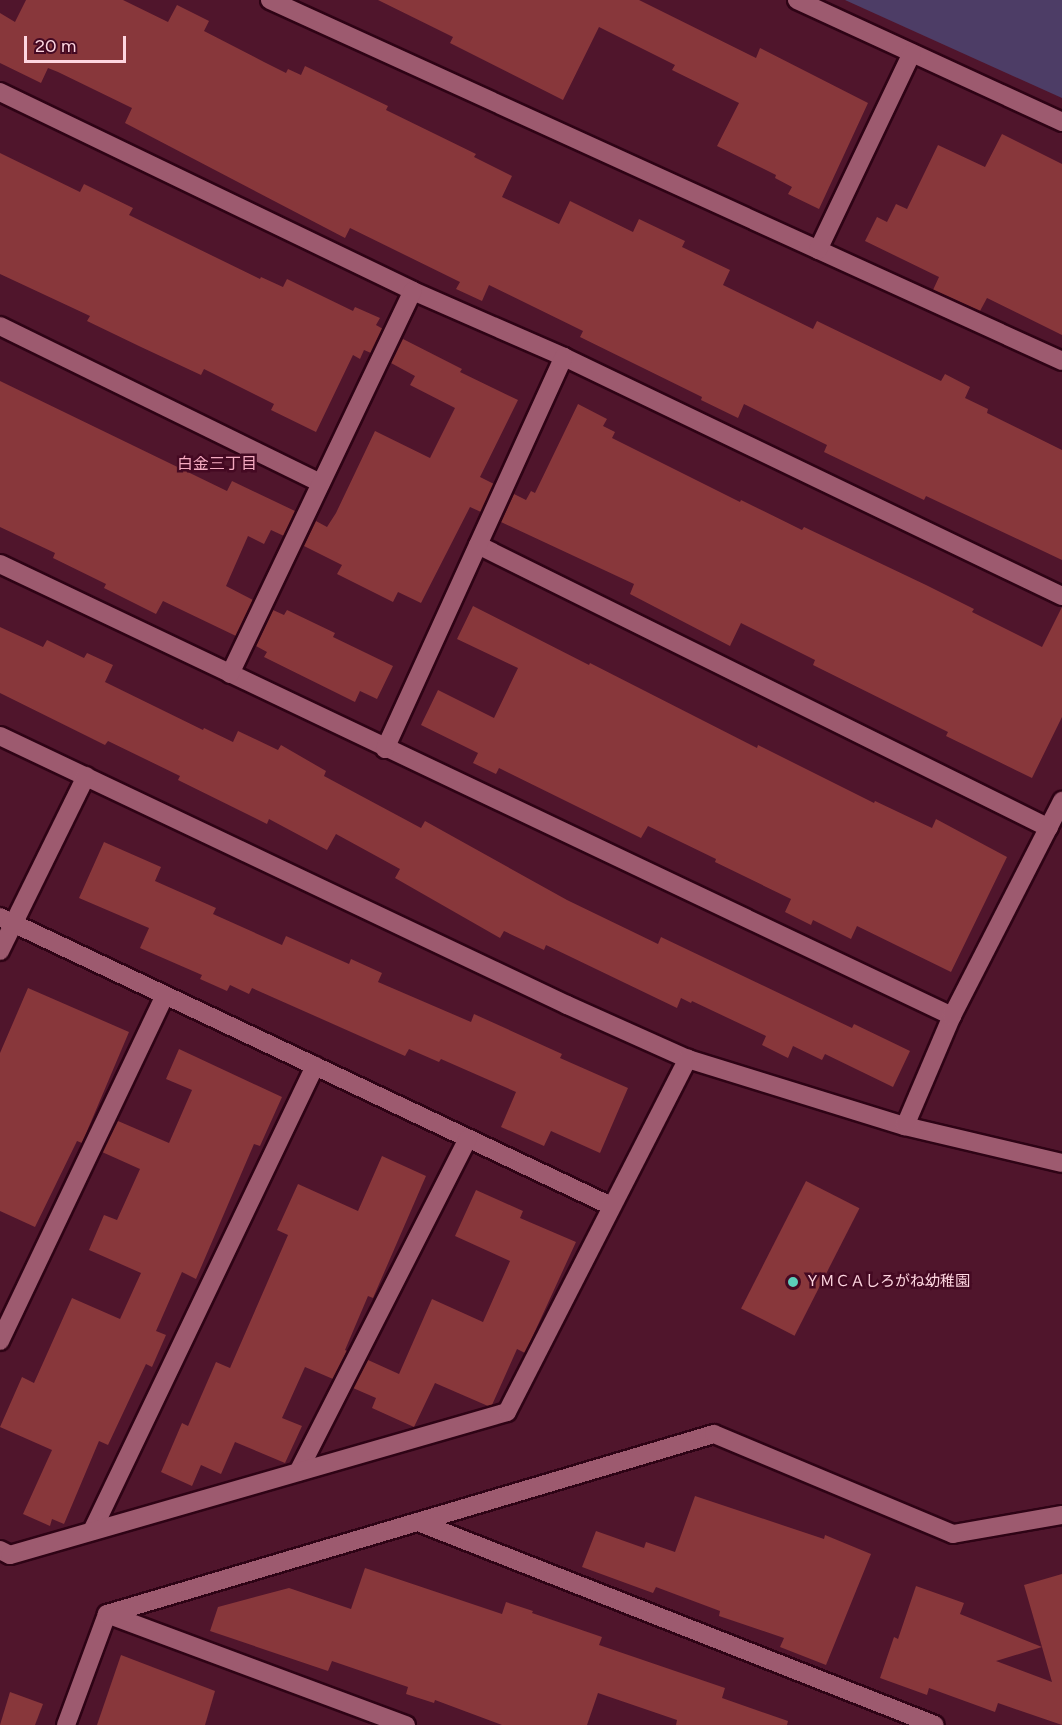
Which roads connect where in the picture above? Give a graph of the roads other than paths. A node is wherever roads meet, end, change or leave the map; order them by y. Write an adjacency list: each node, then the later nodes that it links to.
1 (797, 0): 3 (street)
2 (279, 2): 6 (street)
3 (912, 53): 5 (street); 6 (street)
4 (0, 92): 7 (street)
5 (1062, 122)
6 (818, 250): 10 (street)
7 (413, 291): 9 (street); 11 (street)
8 (0, 326): 11 (street)
9 (564, 357): 12 (street); 14 (street)
10 (1062, 361)
11 (321, 483): 15 (street)
12 (478, 545): 17 (street); 20 (street)
13 (0, 564): 15 (street)
14 (1062, 596)
15 (230, 674): 17 (street)
16 (0, 735): 18 (street)
17 (385, 749): 24 (street)
18 (86, 776): 21 (street); 25 (street)
19 (1062, 801): 20 (street)
20 (1049, 828): 24 (street)
21 (7, 920): 22 (street); 23 (street)
22 (0, 951)
23 (165, 995): 26 (street); 31 (street)
24 (952, 1016): 27 (street)
25 (688, 1059): 27 (street); 30 (street)
26 (315, 1066): 28 (street); 35 (street)
27 (905, 1126): 29 (street)
28 (468, 1138): 30 (street); 32 (street)
29 (1062, 1163)
30 (612, 1206): 32 (street)
31 (0, 1341)
32 (298, 1472): 35 (street)
33 (1062, 1515): 34 (street)
34 (418, 1522): 37 (street); 40 (street)
35 (92, 1531): 36 (street)
36 (0, 1550)
37 (107, 1614): 38 (street); 39 (street)
38 (66, 1725)
39 (406, 1725)
40 (934, 1725)

